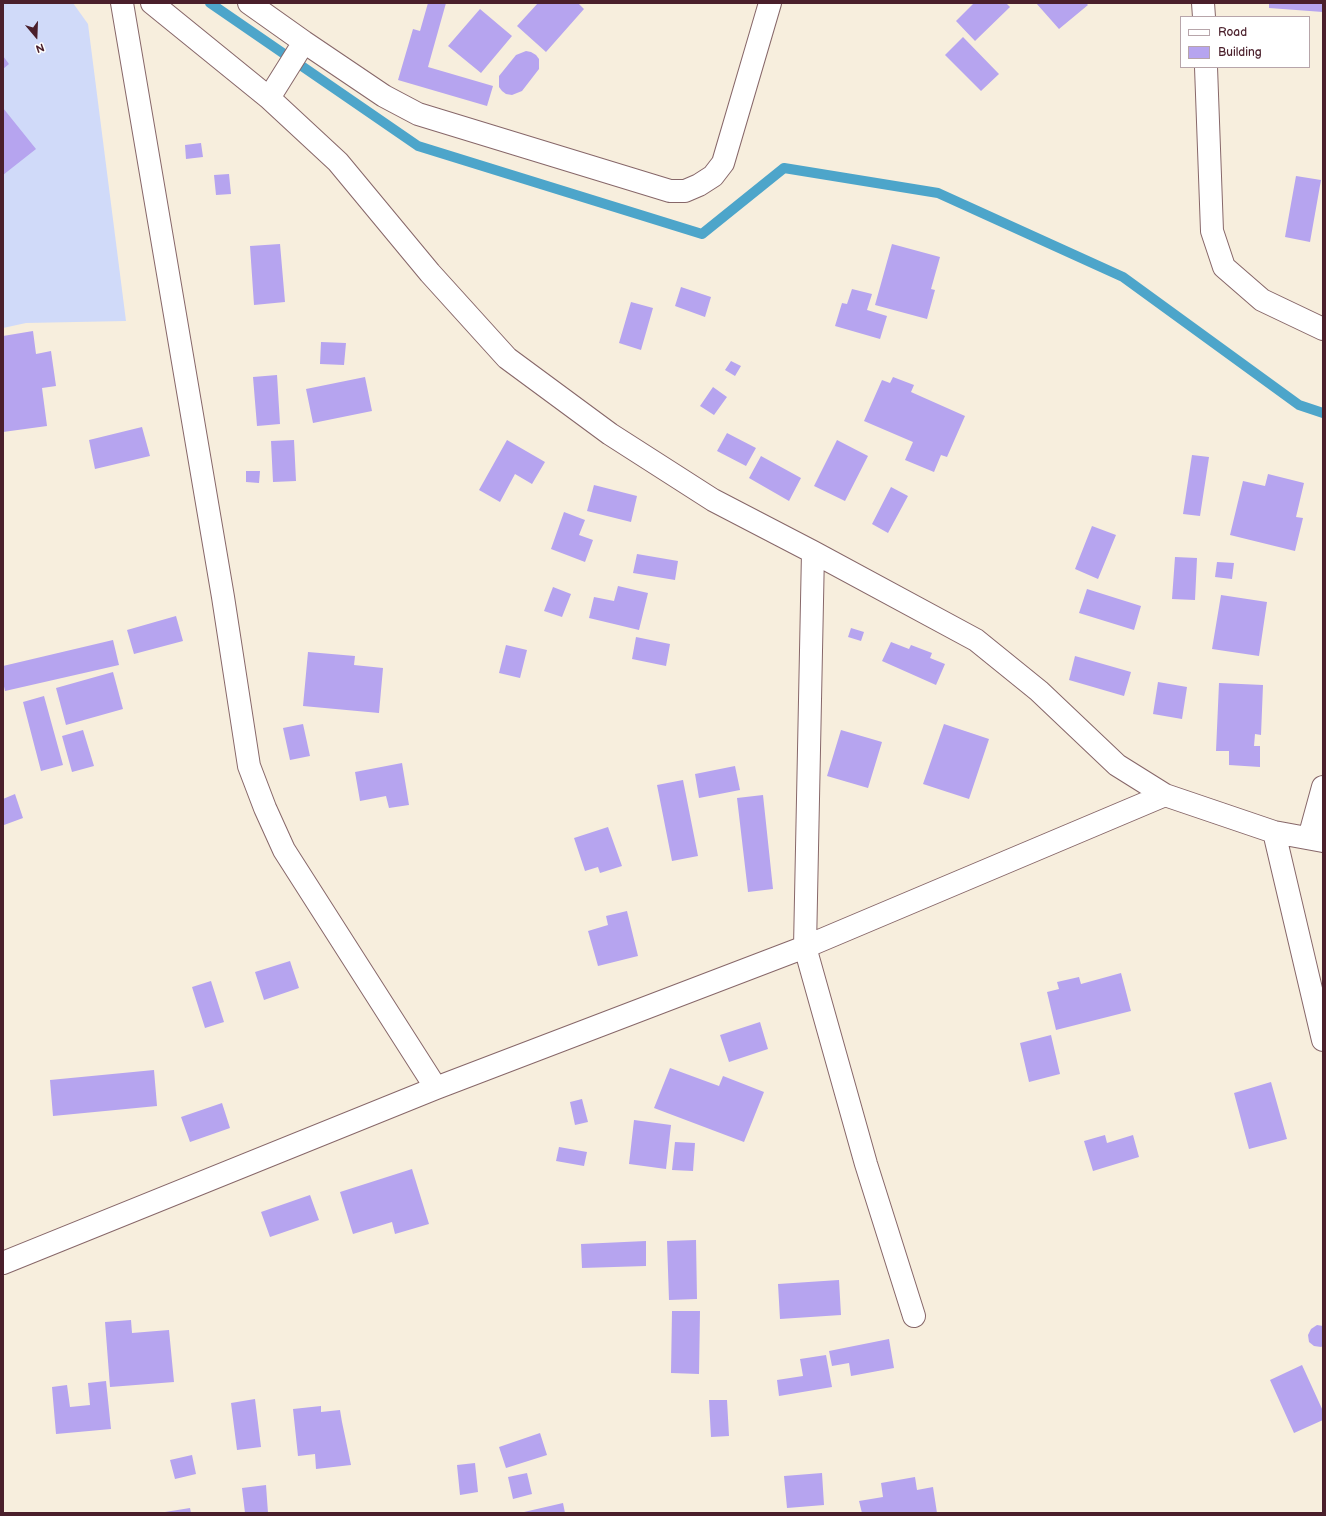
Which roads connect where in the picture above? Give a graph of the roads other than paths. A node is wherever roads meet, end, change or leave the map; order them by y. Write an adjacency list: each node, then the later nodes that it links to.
1 (122, 3): 18 (street)
2 (152, 3): 9 (street)
3 (249, 3): 7 (street)
4 (770, 3): 7 (street)
5 (1203, 3): 6 (street)
6 (1204, 16)
7 (304, 42): 9 (street)
8 (1206, 68): 10 (street)
9 (269, 98): 11 (street)
10 (1323, 329)
11 (813, 552): 13 (street); 16 (street)
12 (1323, 787): 15 (street)
13 (1165, 795): 14 (street); 16 (street)
14 (1274, 832): 15 (street); 17 (street)
15 (1316, 839)
16 (805, 947): 18 (street); 20 (street)
17 (1323, 1040)
18 (436, 1088): 19 (street)
19 (3, 1263)
20 (914, 1316)

